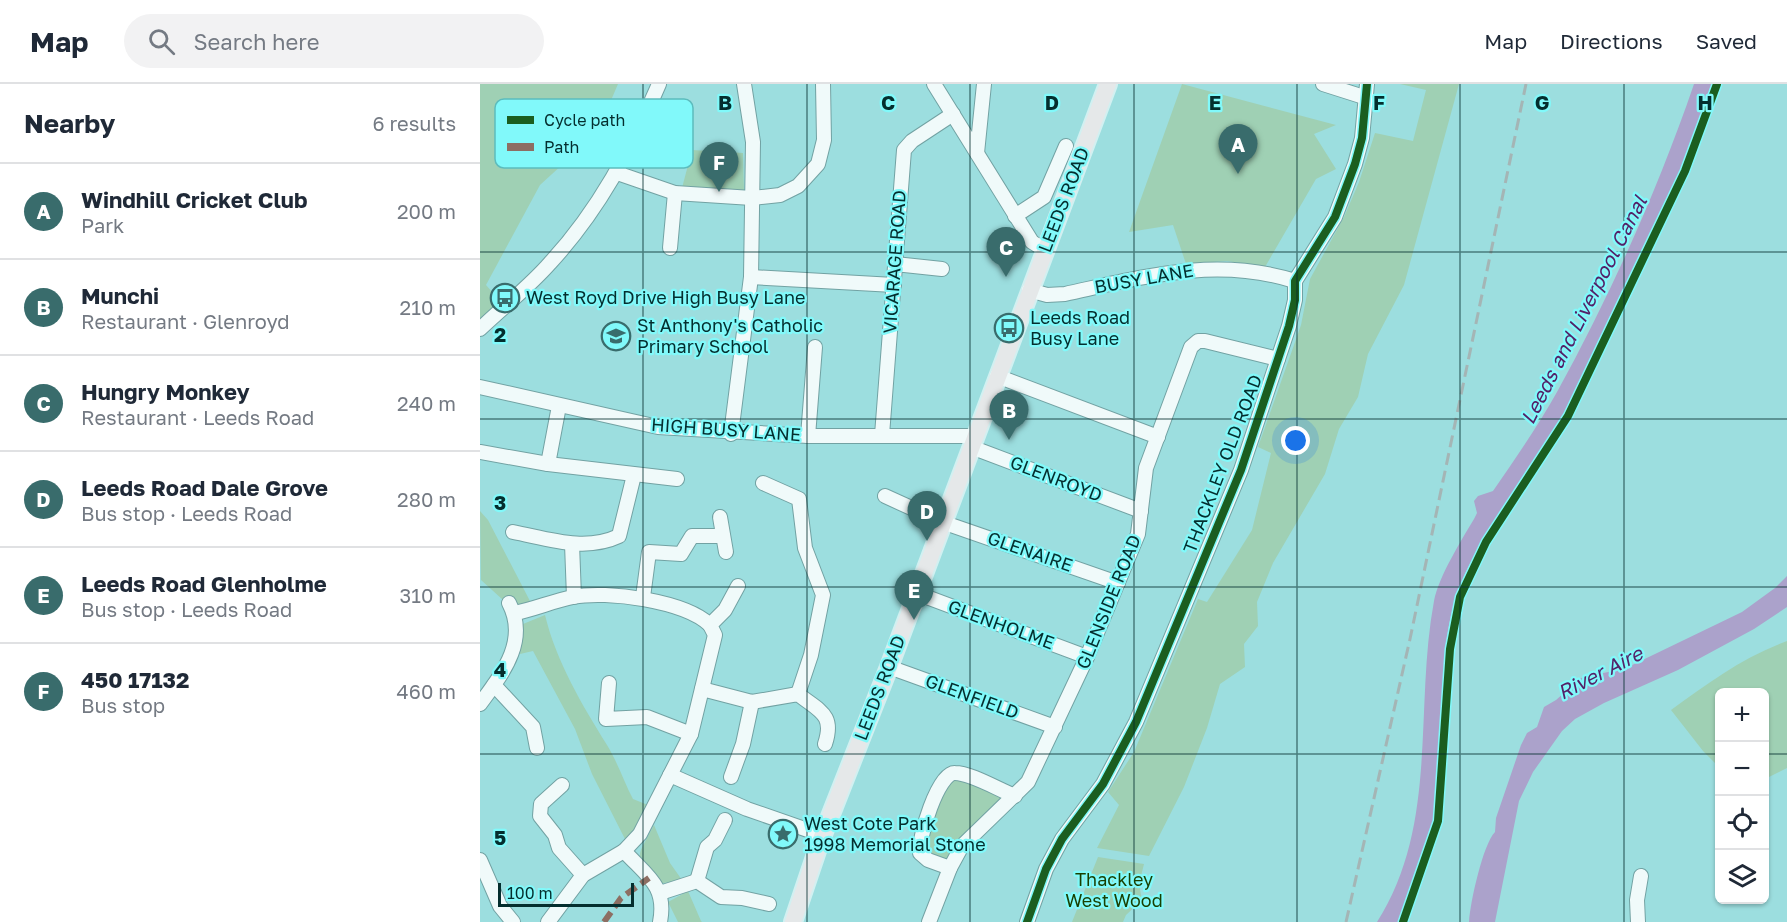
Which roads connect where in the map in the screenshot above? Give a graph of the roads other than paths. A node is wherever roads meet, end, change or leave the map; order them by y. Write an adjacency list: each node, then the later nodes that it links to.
1 (659, 84): 9 (street)
2 (744, 84): 16 (street)
3 (823, 84): 16 (street)
4 (934, 84): 10 (street)
5 (984, 84): 12 (street)
6 (1108, 84): 19 (main road, LEEDS ROAD)
7 (1323, 84): 8 (street)
8 (1367, 91): 23 (street, THACKLEY OLD ROAD)
9 (652, 99)
10 (953, 114): 12 (street); 20 (street, VICARAGE ROAD)
11 (1065, 146): 17 (street)
12 (976, 153): 17 (street)
13 (619, 168): 14 (street)
14 (617, 173): 15 (street); 26 (street)
15 (675, 193): 16 (street); 18 (street)
16 (752, 198): 22 (street)
17 (1015, 216): 19 (street)
18 (670, 248)
19 (1045, 250): 25 (main road, LEEDS ROAD)
20 (895, 264): 21 (street); 24 (street, VICARAGE ROAD)
21 (942, 269)
22 (751, 277): 24 (street); 32 (street)
23 (1295, 280): 25 (street, BUSY LANE); 28 (street, THACKLEY OLD ROAD)
24 (894, 285): 33 (street, VICARAGE ROAD)
25 (1029, 290): 29 (main road, LEEDS ROAD)
26 (480, 329)
27 (815, 347): 34 (street)
28 (1278, 359): 35 (street, GLENSIDE ROAD); 88 (street, THACKLEY OLD ROAD)
29 (997, 376): 35 (street); 36 (main road, LEEDS ROAD)
30 (480, 387): 31 (street, HIGH BUSY LANE)
31 (560, 406): 32 (street, HIGH BUSY LANE); 38 (street)
32 (731, 434): 34 (street, HIGH BUSY LANE)
33 (882, 435): 34 (street, HIGH BUSY LANE); 36 (street, HIGH BUSY LANE)
34 (807, 436)
35 (1158, 437): 43 (street, GLENSIDE ROAD)
36 (974, 442): 43 (street, GLENROYD); 45 (main road, LEEDS ROAD)
37 (480, 452): 38 (street)
38 (548, 464): 39 (street)
39 (634, 475): 40 (street); 48 (street)
40 (677, 479)
41 (763, 483): 61 (street)
42 (885, 496): 45 (street, GLENAIRE)
43 (1141, 511): 50 (street, GLENSIDE ROAD)
44 (720, 517): 47 (street)
45 (942, 522): 50 (street, GLENAIRE); 52 (main road, LEEDS ROAD)
46 (513, 532): 48 (street)
47 (721, 536): 49 (street); 54 (street)
48 (572, 544): 53 (street)
49 (726, 552)
50 (1118, 583): 56 (street, GLENSIDE ROAD)
51 (738, 586): 55 (street)
52 (916, 593): 56 (street, GLENHOLME); 57 (main road, LEEDS ROAD)
53 (573, 597): 54 (street); 59 (street)
54 (643, 597): 55 (street)
55 (710, 626): 60 (street)
56 (1087, 657): 64 (street, GLENSIDE ROAD)
57 (889, 667): 64 (street, GLENFIELD); 73 (main road, LEEDS ROAD)
58 (609, 683): 65 (street)
59 (494, 685): 63 (street); 67 (street)
60 (702, 689): 62 (street); 65 (street)
61 (798, 694): 62 (street); 66 (street)
62 (752, 702): 69 (street)
63 (480, 704)
64 (1055, 727): 71 (street, GLENSIDE ROAD)
65 (691, 735): 68 (street)
66 (825, 744)
67 (537, 748)
68 (670, 775): 73 (street); 74 (street)
69 (731, 777)
70 (562, 785): 77 (street)
71 (1015, 796): 76 (street, GLENSIDE ROAD); 76 (street)
72 (725, 820): 80 (street)
73 (822, 835): 86 (main road, LEEDS ROAD)
74 (624, 851): 77 (street); 81 (street)
75 (480, 860): 79 (street)
76 (950, 868): 87 (street, GLENSIDE ROAD)
77 (583, 875): 84 (street)
78 (1641, 876): 89 (street)
79 (484, 879): 83 (street)
80 (697, 881): 81 (street); 82 (street)
81 (660, 893): 85 (street)
82 (770, 904)
83 (513, 922)
84 (548, 922)
85 (660, 922)
86 (793, 922)
87 (929, 922)
88 (1027, 922)
89 (1638, 922)

